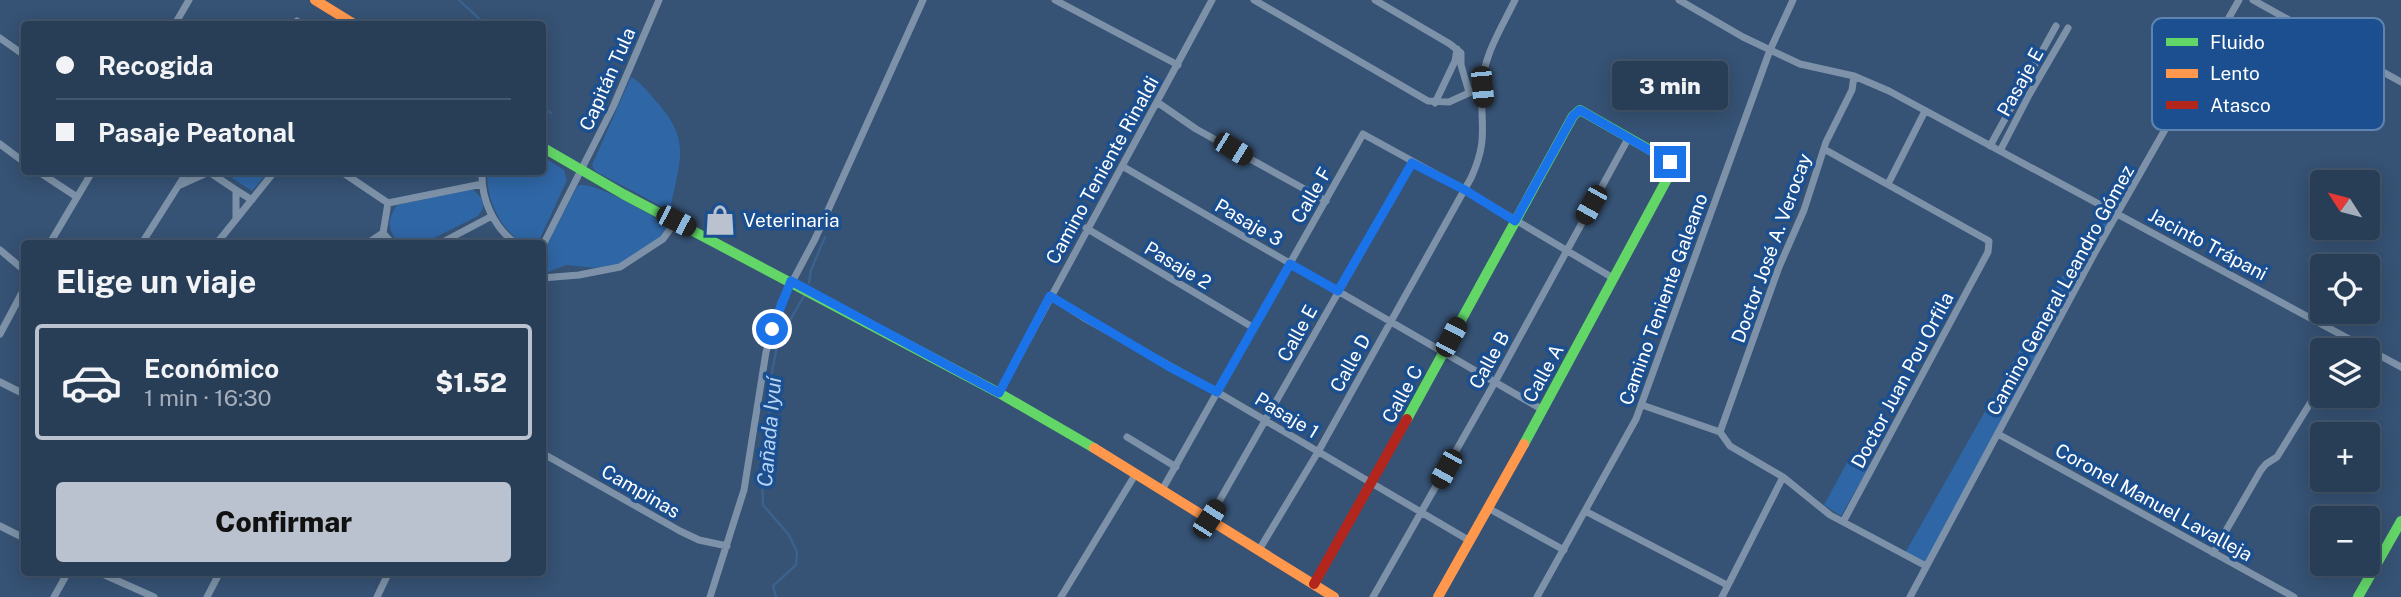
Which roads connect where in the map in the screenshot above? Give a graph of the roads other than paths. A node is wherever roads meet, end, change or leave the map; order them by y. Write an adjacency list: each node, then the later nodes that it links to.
1 (189, 0): 16 (street)
2 (316, 0): 17 (street)
3 (659, 0): 47 (street, Capitán Tula)
4 (923, 0): 86 (street)
5 (1055, 0): 26 (street)
6 (1212, 0): 26 (street, Camino Teniente Rinaldi)
7 (1254, 0): 35 (street)
8 (1375, 0): 21 (street)
9 (1516, 0): 30 (street, Calle D)
10 (1679, 0): 22 (street, Jacinto Trápani)
11 (1793, 0): 22 (street, Camino Teniente Galeano)
12 (2239, 0): 14 (street, Camino General Leandro Gómez)
13 (2253, 0): 15 (street)
14 (2229, 18)
15 (2285, 18)
16 (177, 21)
17 (349, 21)
18 (2056, 26): 23 (street, Pasaje E)
19 (2068, 28): 25 (street, Pasaje E)
20 (0, 38): 24 (street)
21 (1457, 49): 31 (street); 35 (street)
22 (1770, 50): 28 (street, Jacinto Trápani); 103 (street, Camino Teniente Galeano)
23 (2042, 50): 25 (street); 32 (street, Pasaje E)
24 (21, 53)
25 (2050, 58): 33 (street, Pasaje E)
26 (1178, 65): 34 (street, Camino Teniente Rinaldi)
27 (2384, 73): 29 (street)
28 (1854, 76): 36 (street, Jacinto Trápani); 42 (street, Doctor José A. Verocay)
29 (2401, 82)
30 (1482, 87): 31 (street); 60 (street, Calle D)
31 (1469, 92): 35 (street)
32 (2020, 95): 33 (street); 40 (street, Pasaje E)
33 (2029, 95): 43 (street, Pasaje E)
34 (1157, 103): 46 (street, Camino Teniente Rinaldi); 63 (street)
35 (1435, 103)
36 (1926, 111): 40 (street, Jacinto Trápani); 57 (street)
37 (2165, 130): 65 (street, Camino General Leandro Gómez)
38 (1629, 137): 69 (street, Calle C); 81 (street, Calle B); 85 (street, Calle A)
39 (0, 144): 44 (street)
40 (1990, 146): 43 (street, Jacinto Trápani)
41 (546, 148): 47 (street)
42 (1824, 149): 57 (street); 106 (street, Doctor José A. Verocay)
43 (2000, 151): 65 (street, Jacinto Trápani)
44 (21, 160)
45 (1412, 163): 60 (street); 63 (street, Calle F); 87 (street, Calle E)
46 (1122, 166): 70 (street, Camino Teniente Rinaldi); 82 (street, Pasaje 3)
47 (581, 170): 68 (street); 79 (street, Capitán Tula)
48 (44, 175): 61 (street)
49 (90, 175): 61 (street)
50 (185, 175): 58 (street)
51 (203, 175): 58 (street)
52 (214, 175): 59 (street)
53 (272, 175): 62 (street)
54 (348, 175): 64 (street)
55 (482, 175): 56 (street)
56 (482, 184): 64 (street); 66 (street)
57 (1888, 184): 121 (street, Doctor Juan Pou Orfila)
58 (177, 187): 73 (street)
59 (236, 190): 62 (street); 67 (street)
60 (1465, 190): 69 (street); 90 (street, Calle D)
61 (77, 197): 72 (street)
62 (252, 200): 67 (street)
63 (1326, 201): 82 (street, Calle F)
64 (388, 203): 71 (street)
65 (2118, 214): 93 (street, Jacinto Trápani); 107 (street, Camino General Leandro Gómez)
66 (492, 216): 77 (street); 78 (street)
67 (236, 219): 74 (street)
68 (676, 221): 84 (street); 86 (street)
69 (1515, 221): 81 (street); 94 (street, Calle C)
70 (1086, 228): 89 (street, Camino Teniente Rinaldi); 91 (street, Pasaje 2)
71 (383, 233): 75 (street); 76 (street)
72 (52, 240)
73 (144, 240)
74 (218, 240)
75 (372, 240)
76 (389, 240)
77 (447, 240)
78 (511, 240)
79 (546, 240)
80 (0, 250): 83 (street)
81 (1567, 250): 85 (street); 97 (street, Calle B)
82 (1290, 264): 87 (street, Pasaje 3); 91 (street, Calle F)
83 (21, 268)
84 (546, 278)
85 (1613, 278): 104 (street, Calle A)
86 (791, 281): 101 (street); 125 (street)
87 (1338, 291): 90 (street, Pasaje 3); 105 (street, Calle E)
88 (21, 295): 92 (street)
89 (1050, 296): 99 (street, Pasaje 1); 101 (street, Camino Teniente Rinaldi)
90 (1391, 322): 94 (street, Pasaje 3); 109 (street, Calle D)
91 (1254, 328): 99 (street, Calle F)
92 (0, 334)
93 (2347, 338)
94 (1444, 353): 97 (street, Pasaje 3); 114 (street, Calle C)
95 (2380, 356): 96 (street, Jacinto Trápani)
96 (2401, 367)
97 (1495, 382): 104 (street, Pasaje 3); 118 (street, Calle B)
98 (0, 383): 100 (street)
99 (1217, 392): 105 (street, Pasaje 1); 111 (street, Calle F)
100 (21, 393)
101 (999, 393): 112 (street)
102 (2310, 403): 128 (street)
103 (1642, 405): 106 (street); 117 (street, Camino Teniente Galeano)
104 (1543, 410): 116 (street, Calle A)
105 (1266, 421): 109 (street, Pasaje 1); 119 (street, Calle E)
106 (1720, 432): 113 (street)
107 (1998, 434): 128 (street, Coronel Manuel Lavalleja); 129 (street, Camino General Leandro Gómez)
108 (1127, 437): 111 (street)
109 (1318, 452): 114 (street, Pasaje 1); 126 (street, Calle D)
110 (546, 455): 125 (street, Campinas)
111 (1176, 467): 115 (street, Calle F)
112 (1135, 474): 115 (street); 141 (street)
113 (1783, 477): 121 (street); 135 (street)
114 (1371, 483): 118 (street, Pasaje 1); 134 (street, Calle C)
115 (1162, 491): 119 (street)
116 (1489, 508): 124 (street, Calle A); 127 (street)
117 (1585, 511): 127 (street, Camino Teniente Galeano); 135 (street)
118 (1421, 513): 124 (street, Pasaje 1); 143 (street, Calle B)
119 (1209, 519): 126 (street)
120 (2401, 521): 149 (street)
121 (1843, 522): 129 (street)
122 (0, 527): 123 (street)
123 (21, 537)
124 (1470, 541): 144 (street, Calle A)
125 (727, 546): 140 (street)
126 (1259, 550): 134 (street)
127 (1564, 550): 145 (street, Camino Teniente Galeano)
128 (2213, 553): 148 (street, Coronel Manuel Lavalleja)
129 (1926, 566): 147 (street, Camino General Leandro Gómez)
130 (66, 576): 136 (street)
131 (107, 576): 137 (street)
132 (218, 576): 138 (street)
133 (387, 576): 139 (street)
134 (1314, 584): 142 (street)
135 (1727, 585): 146 (street)
136 (54, 597)
137 (154, 597)
138 (207, 597)
139 (377, 597)
140 (710, 597)
141 (1061, 597)
142 (1334, 597)
143 (1373, 597)
144 (1438, 597)
145 (1537, 597)
146 (1722, 597)
147 (1910, 597)
148 (2294, 597)
149 (2358, 597)

